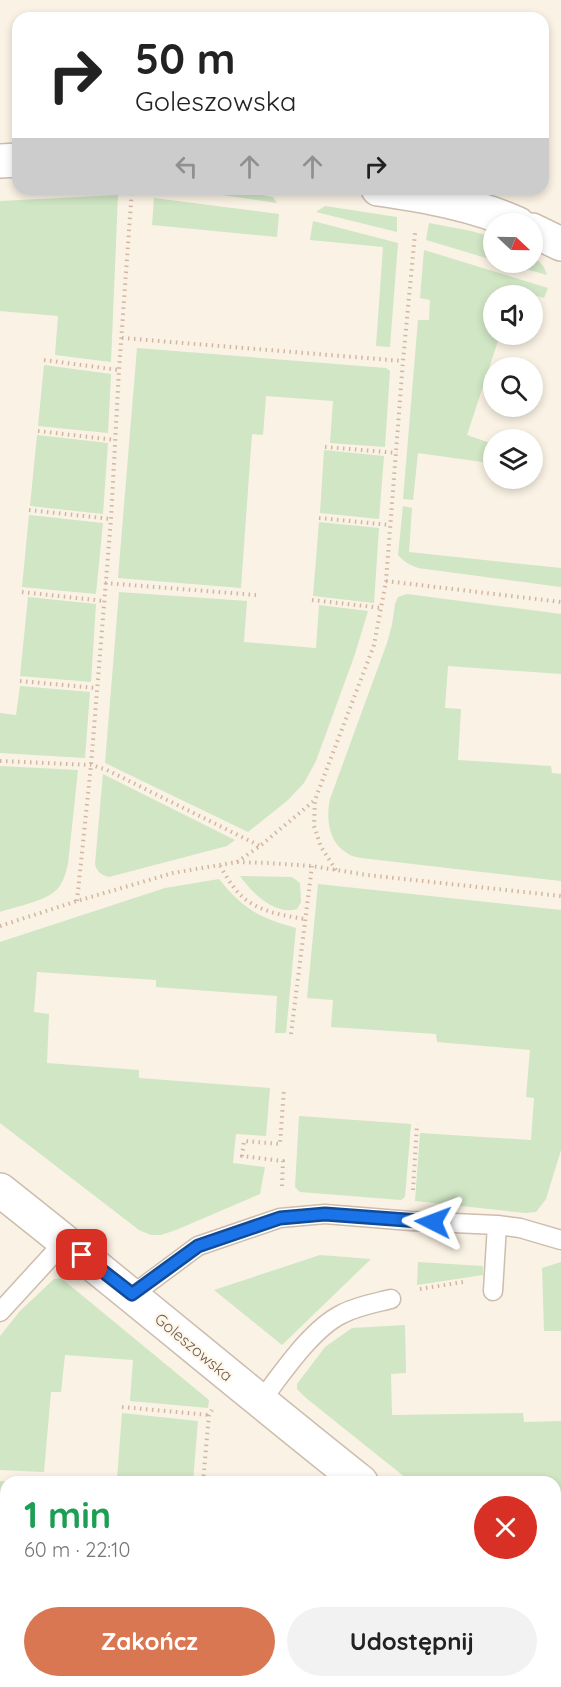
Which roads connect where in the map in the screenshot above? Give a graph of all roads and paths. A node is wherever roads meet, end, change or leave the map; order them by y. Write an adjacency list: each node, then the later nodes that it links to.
1 (132, 195): 6 (path)
2 (419, 195): 3 (street); 8 (path)
3 (489, 213)
4 (543, 235): 5 (street)
5 (561, 244)
6 (122, 338): 8 (path); 9 (path)
7 (44, 360): 9 (path)
8 (403, 361): 13 (path)
9 (119, 370): 11 (path)
10 (38, 431): 11 (path)
11 (115, 440): 16 (path)
12 (324, 447): 13 (path)
13 (397, 453): 17 (path)
14 (29, 510): 16 (path)
15 (319, 518): 17 (path)
16 (111, 519): 19 (path)
17 (390, 525): 18 (path)
18 (387, 581): 24 (path); 25 (path)
19 (105, 583): 21 (path); 23 (path)
20 (22, 592): 23 (path)
21 (256, 595)
22 (312, 600): 25 (path)
23 (104, 601): 27 (path)
24 (561, 602)
25 (382, 608): 30 (path)
26 (20, 681): 27 (path)
27 (96, 688): 29 (path)
28 (0, 761): 29 (path)
29 (91, 765): 31 (path); 37 (path)
30 (315, 800): 31 (path); 35 (path)
31 (260, 846): 32 (path)
32 (237, 862): 33 (path); 34 (path)
33 (220, 866): 37 (path); 38 (path)
34 (312, 866): 35 (path); 38 (path)
35 (336, 870): 36 (path)
36 (561, 896)
37 (77, 901): 39 (path)
38 (305, 919): 40 (path)
39 (0, 924)
40 (291, 1034)
41 (284, 1089): 44 (path)
42 (417, 1124): 45 (path)
43 (0, 1190): 48 (street, Goleszowska)
44 (280, 1218): 45 (lane); 50 (lane)
45 (411, 1221): 46 (lane)
46 (497, 1225): 47 (lane); 49 (lane)
47 (561, 1240)
48 (65, 1241): 50 (street, Goleszowska); 52 (lane)
49 (493, 1291)
50 (132, 1294): 53 (street, Goleszowska)
51 (391, 1299): 53 (lane)
52 (0, 1312)
53 (248, 1392): 55 (path); 57 (street, Goleszowska)
54 (122, 1407): 55 (path)
55 (209, 1415): 56 (path)
56 (203, 1476)
57 (353, 1476)

